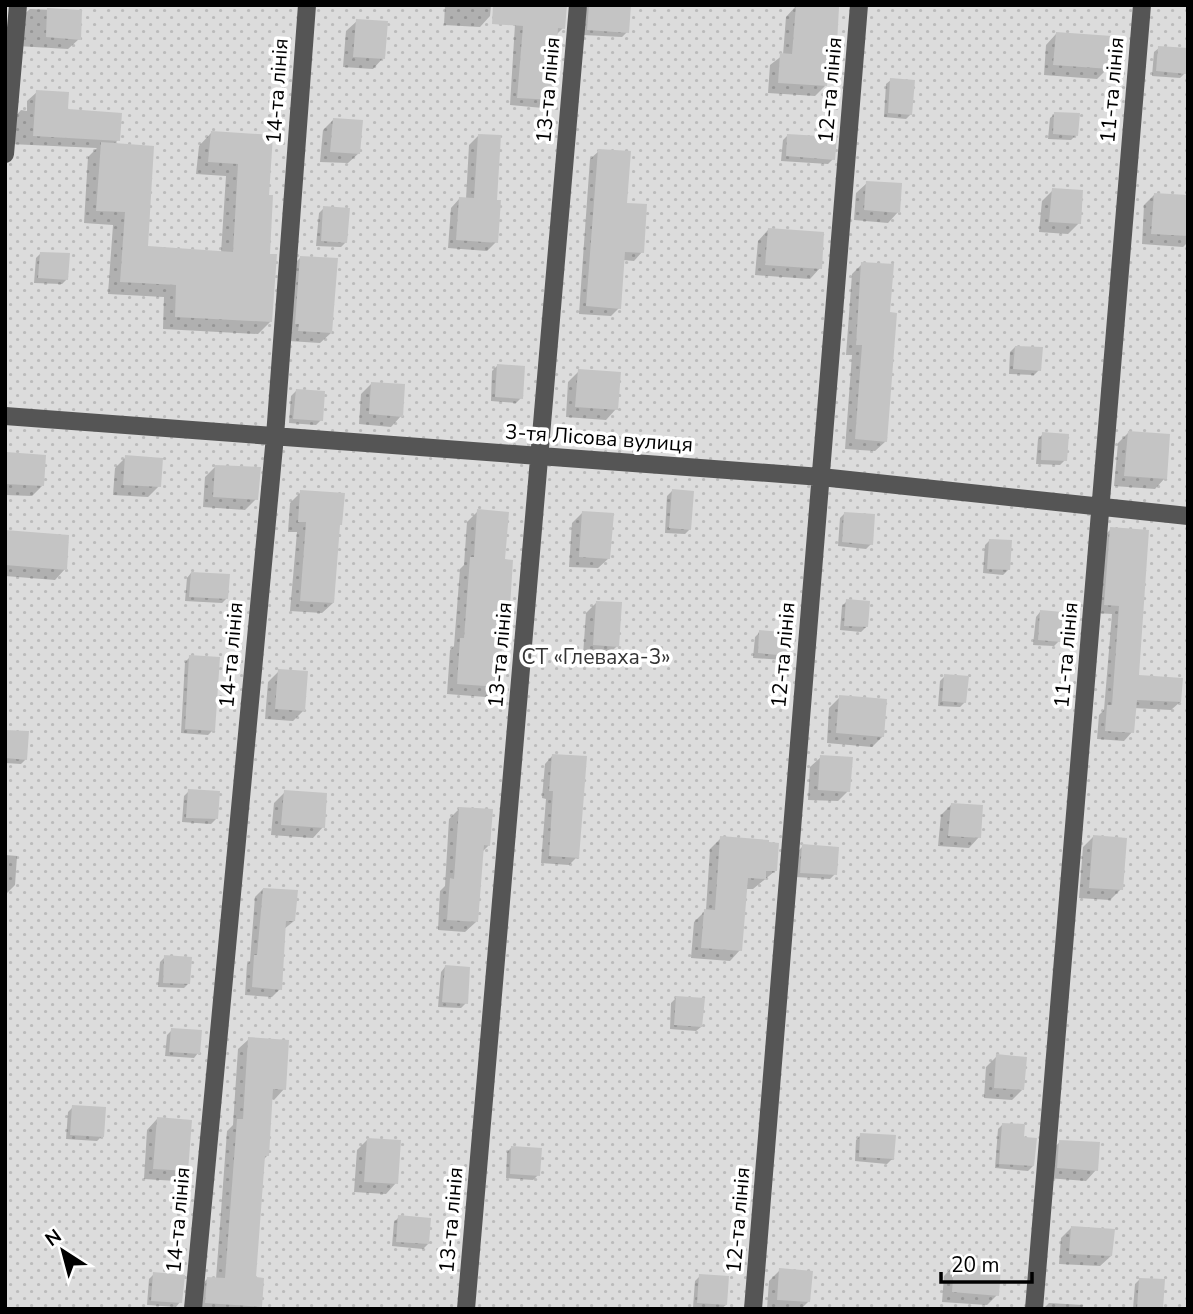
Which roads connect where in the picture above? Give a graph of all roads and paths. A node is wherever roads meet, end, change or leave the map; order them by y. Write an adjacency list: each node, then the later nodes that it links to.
1 (18, 5): 6 (street)
2 (307, 5): 8 (street, 14-та лінія)
3 (578, 5): 9 (street, 13-та лінія)
4 (859, 5): 10 (street, 12-та лінія)
5 (1142, 5): 11 (street, 11-та лінія)
6 (5, 154)
7 (5, 416): 8 (street, 3-тя Лісова вулиця)
8 (275, 436): 9 (street, 3-тя Лісова вулиця); 13 (street, 14-та лінія)
9 (540, 457): 10 (street, 3-тя Лісова вулиця); 14 (street, 13-та лінія)
10 (821, 477): 11 (street, 3-тя Лісова вулиця); 15 (street, 12-та лінія)
11 (1101, 508): 12 (street, 3-тя Лісова вулиця); 16 (street, 11-та лінія)
12 (1188, 516)
13 (193, 1309)
14 (466, 1309)
15 (753, 1309)
16 (1034, 1309)

